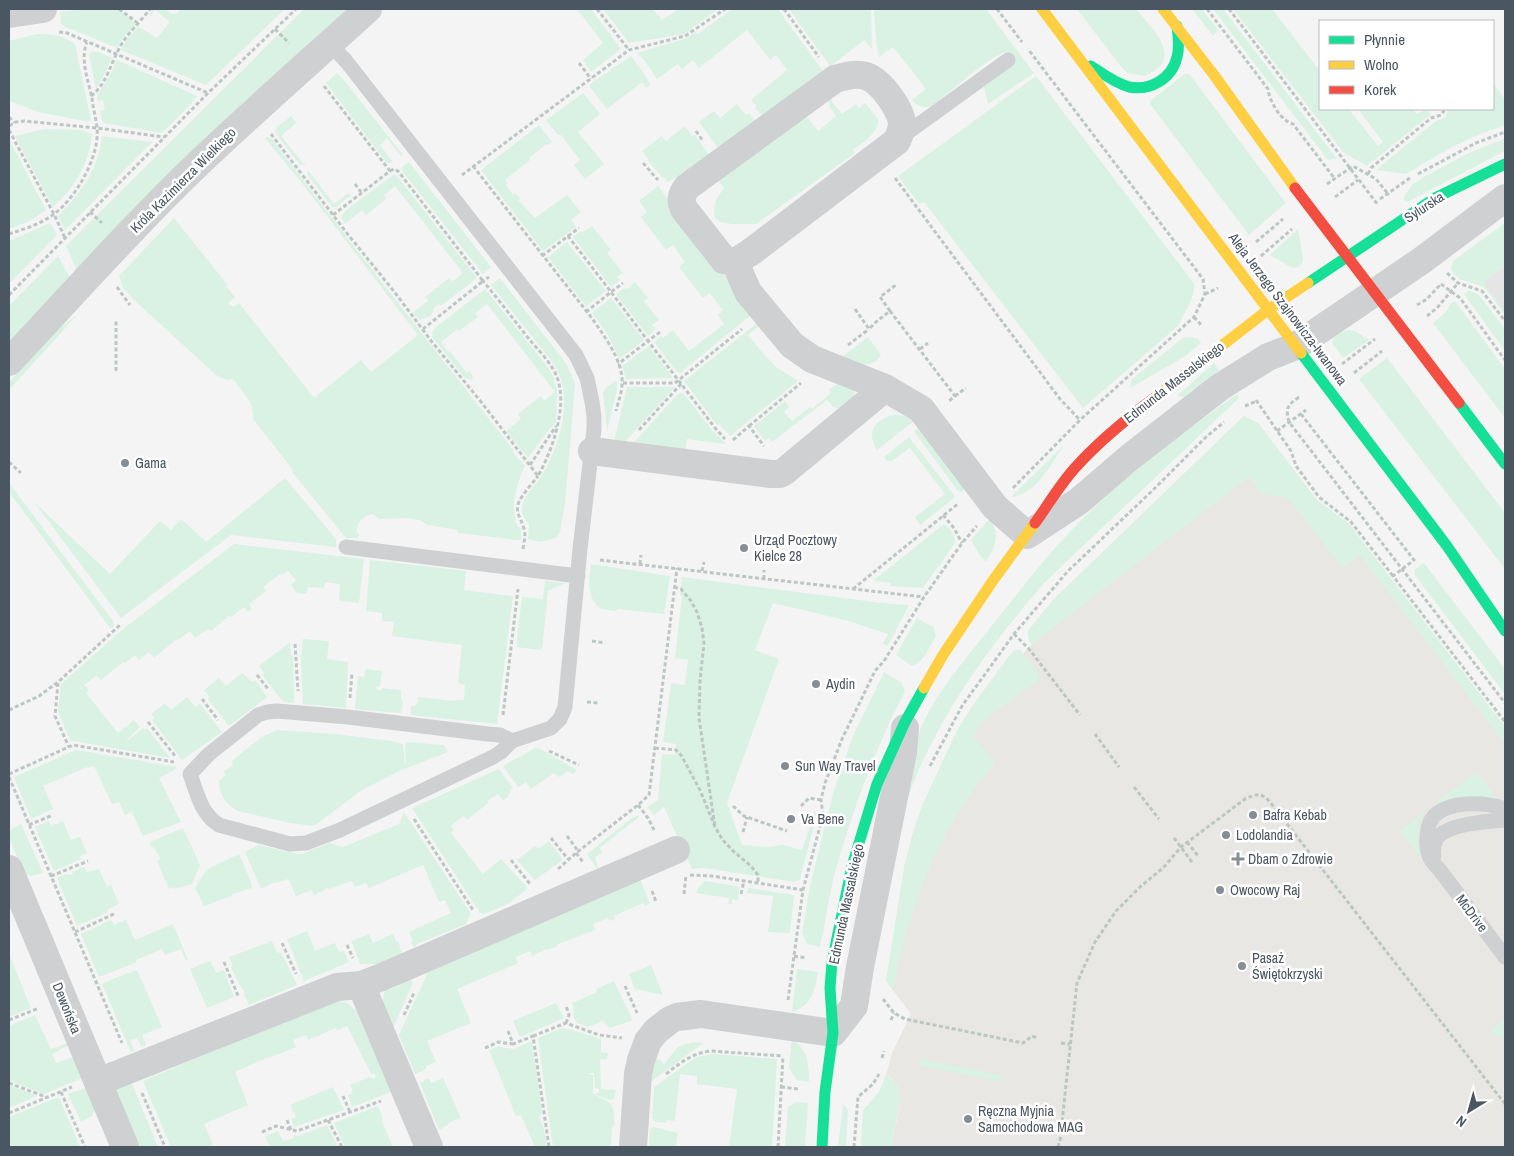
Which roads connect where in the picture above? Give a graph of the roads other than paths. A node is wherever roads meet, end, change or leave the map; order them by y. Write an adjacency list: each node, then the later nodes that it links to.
1 (368, 9): 7 (street, Króla Kazimierza Wielkiego)
2 (1042, 9): 8 (main road, Aleja Jerzego Szajnowicza-Iwanowa)
3 (1163, 9): 6 (main road)
4 (9, 14): 5 (street)
5 (50, 20)
6 (1177, 26): 8 (main road); 13 (main road)
7 (329, 42): 18 (street, Króla Kazimierza Wielkiego); 20 (lane)
8 (1078, 57): 16 (main road, Aleja Jerzego Szajnowicza-Iwanowa)
9 (1008, 60): 10 (lane)
10 (888, 148): 14 (street); 14 (street)
11 (1505, 164): 13 (main road, Sylurska)
12 (1505, 198): 15 (street)
13 (1347, 257): 15 (main road); 16 (main road, Edmunda Massalskiego)
14 (735, 262): 19 (street)
15 (1375, 294): 17 (street, Edmunda Massalskiego); 21 (main road)
16 (1269, 309): 17 (main road, Aleja Jerzego Szajnowicza-Iwanowa); 22 (main road, Edmunda Massalskiego)
17 (1296, 346): 22 (street, Edmunda Massalskiego); 25 (main road, Aleja Jerzego Szajnowicza-Iwanowa)
18 (9, 362)
19 (885, 388): 20 (street); 22 (street)
20 (599, 452): 24 (lane)
21 (1505, 464)
22 (1027, 535): 26 (main road, Edmunda Massalskiego)
23 (346, 547): 24 (lane)
24 (578, 576): 27 (lane)
25 (1505, 631)
26 (905, 722): 35 (street, Edmunda Massalskiego)
27 (506, 738): 27 (lane)
28 (1505, 809): 32 (lane, McDrive)
29 (1505, 820): 32 (lane, McDrive)
30 (678, 862): 34 (street)
31 (9, 869): 36 (street, Dewońska)
32 (1439, 869): 33 (lane, McDrive)
33 (1505, 957)
34 (361, 985): 36 (street); 38 (street)
35 (833, 1033): 39 (street); 40 (main road)
36 (96, 1080): 37 (street, Dewońska)
37 (125, 1147)
38 (429, 1147)
39 (633, 1147)
40 (822, 1147)

